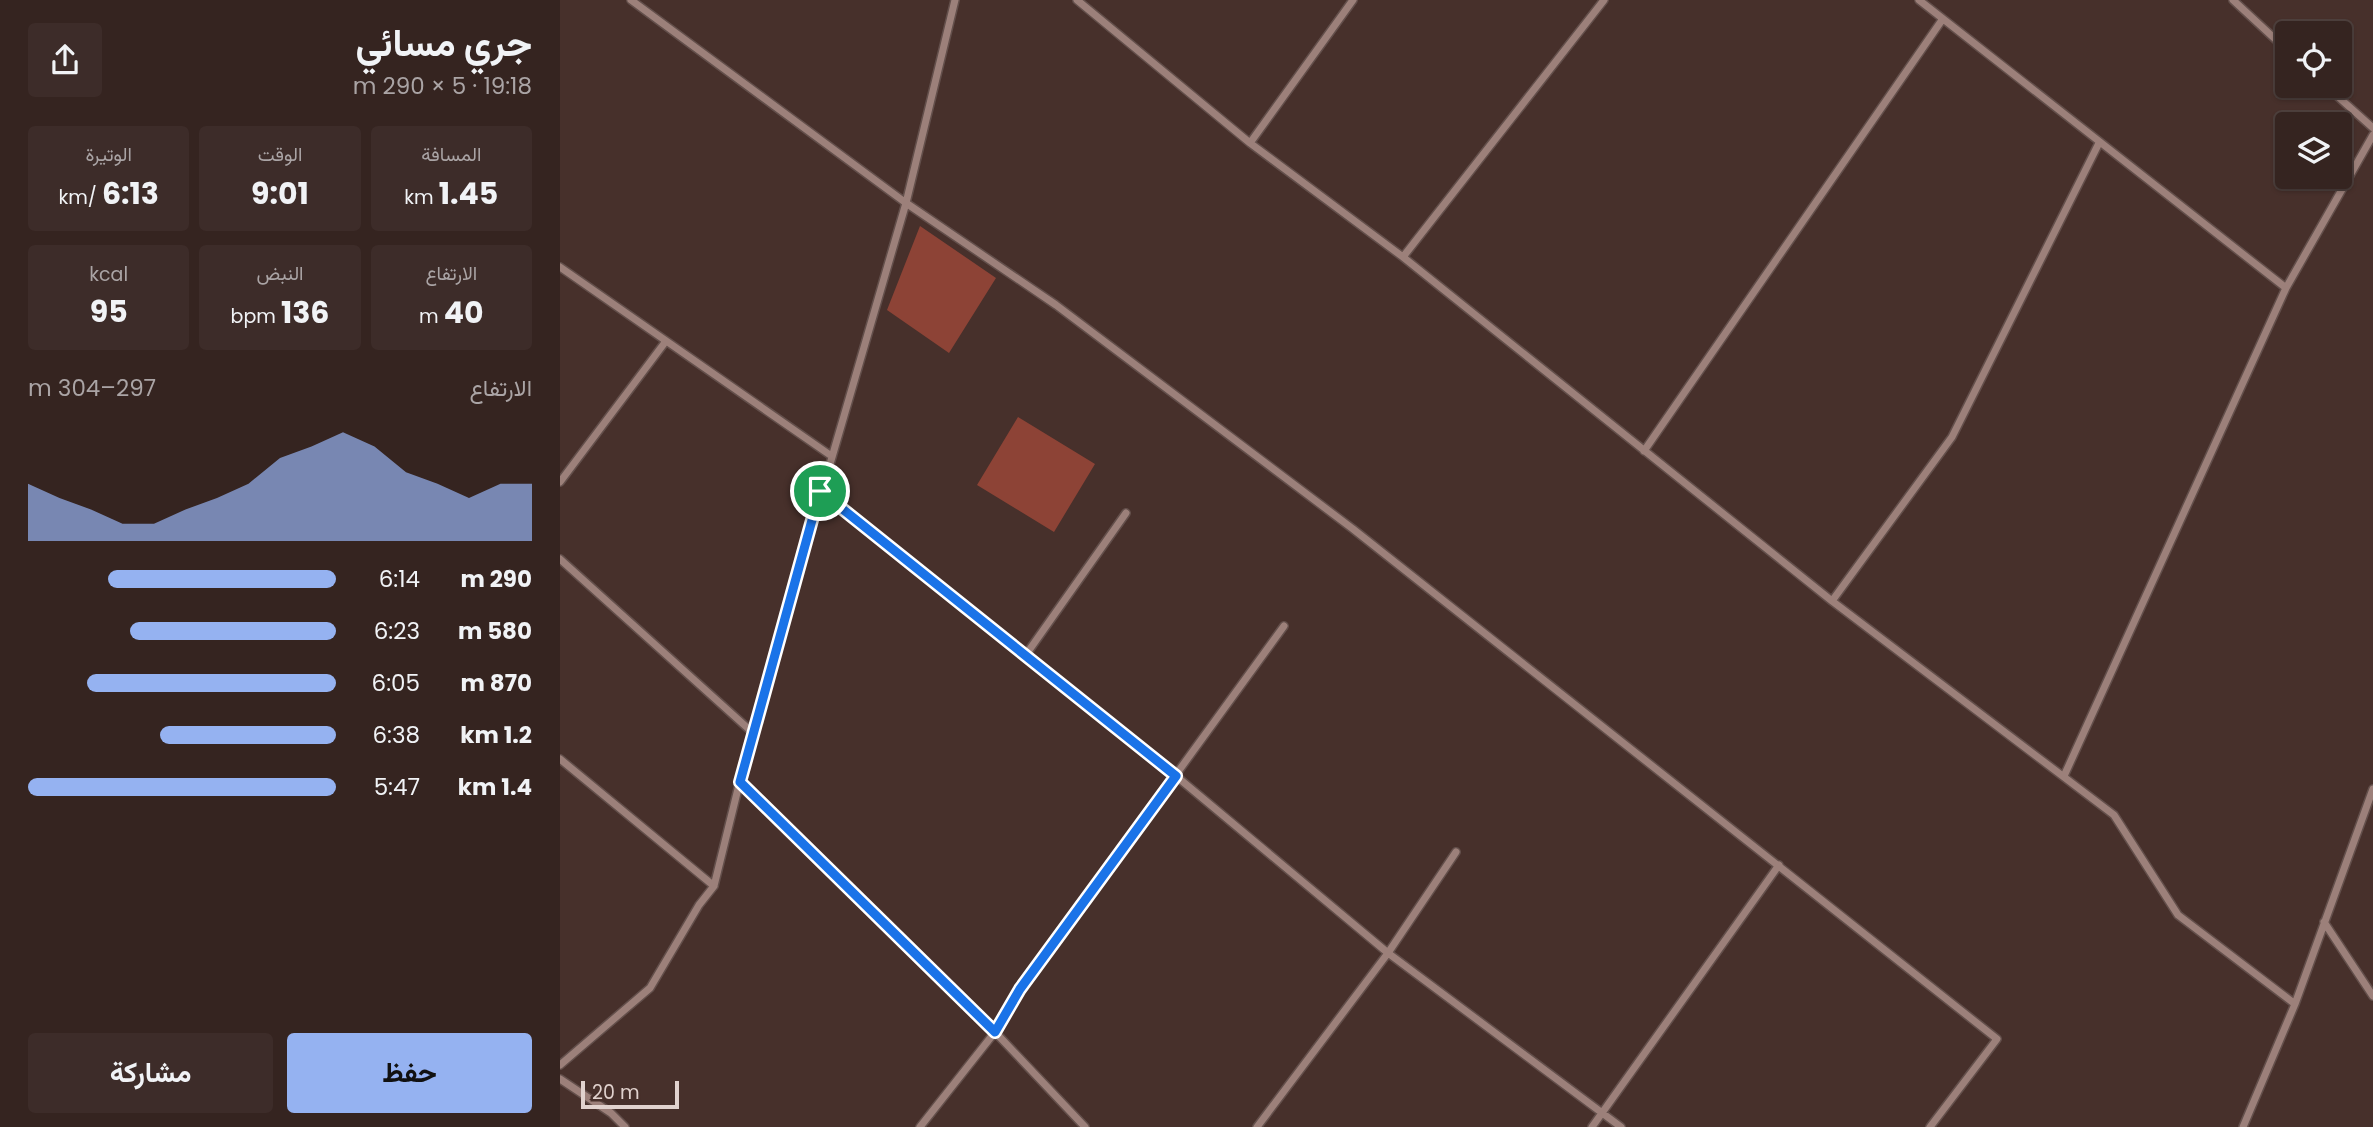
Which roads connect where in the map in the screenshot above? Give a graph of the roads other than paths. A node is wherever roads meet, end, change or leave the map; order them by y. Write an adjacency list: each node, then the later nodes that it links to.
1 (631, 0): 17 (street)
2 (956, 0): 17 (street)
3 (1077, 0): 15 (street)
4 (1353, 0): 15 (street)
5 (1591, 0): 9 (street)
6 (1604, 0): 9 (street)
7 (1919, 0): 10 (street)
8 (2232, 0): 11 (street)
9 (1598, 6): 18 (street)
10 (1942, 20): 16 (street); 22 (street)
11 (2275, 39)
12 (2339, 98): 13 (street)
13 (2373, 128)
14 (2373, 135): 20 (street)
15 (1250, 143): 18 (street)
16 (2099, 143): 20 (street); 28 (street)
17 (906, 203): 23 (street); 38 (street)
18 (1403, 257): 22 (street)
19 (560, 267): 21 (street)
20 (2286, 288): 34 (street)
21 (666, 341): 23 (street); 24 (street)
22 (1644, 451): 28 (street)
23 (830, 454): 25 (street)
24 (560, 482)
25 (820, 491): 30 (street); 31 (street)
26 (1126, 513): 30 (street)
27 (560, 559): 31 (street)
28 (1832, 601): 34 (street)
29 (1284, 626): 33 (street)
30 (1026, 656): 33 (street)
31 (752, 732): 35 (street)
32 (560, 759): 39 (street)
33 (1176, 776): 41 (street); 44 (street)
34 (2064, 776): 43 (street)
35 (740, 782): 39 (street); 44 (street)
36 (2373, 789): 40 (street)
37 (1456, 852): 41 (street)
38 (1779, 865): 47 (street); 54 (street)
39 (714, 886): 45 (street)
40 (2325, 922): 42 (street); 43 (street)
41 (1388, 953): 47 (street); 51 (street)
42 (2373, 996)
43 (2295, 1003): 55 (street)
44 (995, 1032): 49 (street); 50 (street)
45 (560, 1065)
46 (560, 1079): 48 (street)
47 (1603, 1111): 52 (street); 53 (street)
48 (625, 1127)
49 (920, 1127)
50 (1085, 1127)
51 (1257, 1127)
52 (1592, 1127)
53 (1621, 1127)
54 (1930, 1127)
55 (2243, 1127)

